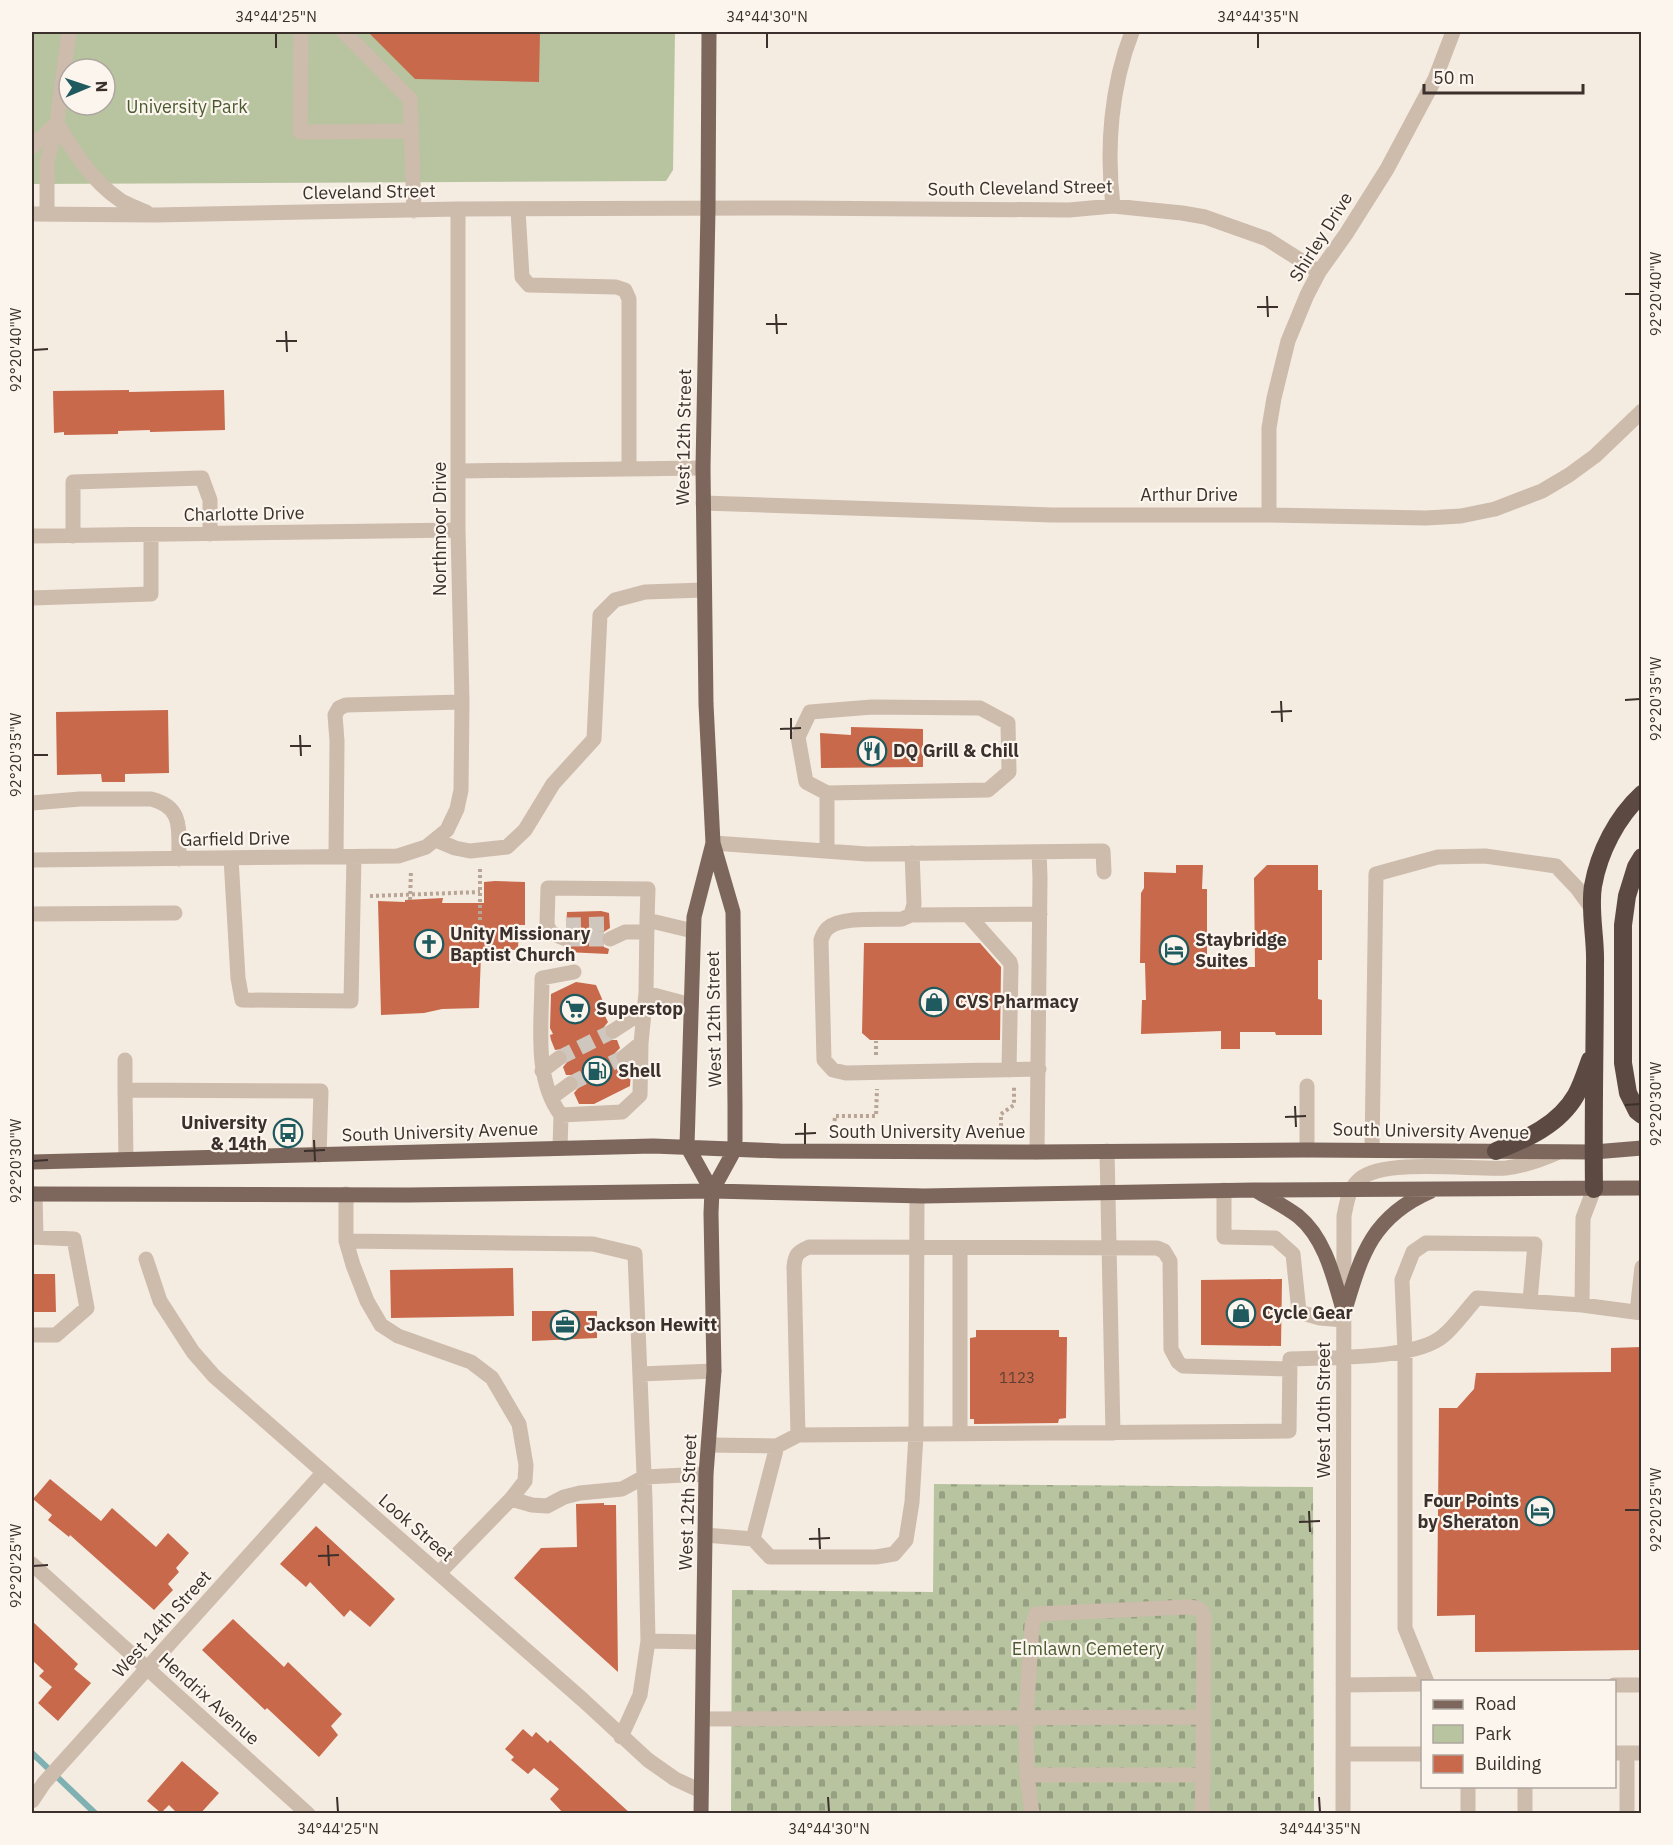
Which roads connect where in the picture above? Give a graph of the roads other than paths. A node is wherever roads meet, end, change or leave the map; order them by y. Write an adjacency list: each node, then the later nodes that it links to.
1 (69, 32): 7 (street)
2 (301, 32): 8 (street)
3 (344, 32): 8 (street)
4 (709, 32): 11 (main road, West 12th Street)
5 (1132, 32): 10 (street)
6 (1453, 32): 18 (street, Shirley Drive)
7 (57, 123): 9 (street); 16 (street); 17 (street)
8 (411, 131): 14 (street)
9 (32, 147)
10 (1113, 206): 11 (street, South Cleveland Street); 18 (street, South Cleveland Street)
11 (708, 209): 13 (street, Cleveland Street); 20 (main road, West 12th Street)
12 (458, 210): 13 (street, Cleveland Street); 14 (street, Cleveland Street); 22 (street, Northmoor Drive)
13 (518, 210): 21 (street)
14 (414, 211): 17 (street, Cleveland Street)
15 (32, 214): 16 (street, Cleveland Street)
16 (47, 214): 17 (street, Cleveland Street)
17 (155, 215)
18 (1319, 272): 24 (street, Shirley Drive)
19 (1641, 411): 24 (street, Arthur Drive)
20 (703, 468): 21 (street); 23 (main road, West 12th Street)
21 (629, 469): 22 (street)
22 (459, 471): 25 (street, Northmoor Drive)
23 (703, 503): 24 (street, Arthur Drive); 30 (main road, West 12th Street)
24 (1269, 515)
25 (458, 530): 26 (street, Charlotte Drive); 32 (street, Northmoor Drive)
26 (210, 534): 27 (street, Charlotte Drive); 29 (street)
27 (151, 535): 29 (street, Charlotte Drive); 31 (street)
28 (32, 536): 29 (street, Charlotte Drive)
29 (73, 536)
30 (704, 590): 36 (street); 37 (main road, West 12th Street)
31 (32, 598)
32 (462, 702): 36 (street, Northmoor Drive); 42 (street)
33 (827, 793): 33 (street); 38 (street)
34 (1641, 794): 48 (highway)
35 (32, 803): 45 (street)
36 (436, 840): 43 (street, Garfield Drive)
37 (713, 843): 38 (street); 55 (main road, West 12th Street); 80 (main road, West 12th Street)
38 (827, 851): 40 (street)
39 (1039, 852): 40 (street); 47 (street); 51 (street)
40 (912, 854): 52 (street)
41 (1641, 856): 76 (highway)
42 (336, 857): 43 (street, Garfield Drive); 44 (street, Garfield Drive)
43 (354, 857): 44 (street)
44 (231, 858): 45 (street, Garfield Drive)
45 (179, 859): 46 (street, Garfield Drive)
46 (32, 860)
47 (1104, 872)
48 (1593, 910): 64 (highway); 82 (street)
49 (175, 913): 50 (street)
50 (32, 914)
51 (1040, 914): 53 (street); 68 (street)
52 (911, 915): 53 (street); 69 (street)
53 (968, 915): 69 (street)
54 (647, 926): 55 (street); 56 (street); 57 (street); 59 (street)
55 (693, 931): 60 (main road, West 12th Street)
56 (566, 932)
57 (610, 932)
58 (574, 972): 70 (street)
59 (646, 993): 60 (street); 61 (street)
60 (691, 1005): 77 (main road, West 12th Street)
61 (644, 1011): 62 (street); 63 (street)
62 (613, 1031)
63 (641, 1043): 65 (street); 75 (street)
64 (1594, 1050): 84 (highway); 87 (highway)
65 (624, 1057)
66 (559, 1058): 70 (street)
67 (125, 1060): 73 (street)
68 (1039, 1069): 69 (street); 85 (street)
69 (1009, 1070)
70 (542, 1071): 74 (street)
71 (570, 1084): 74 (street)
72 (1307, 1086): 81 (street)
73 (125, 1090): 88 (street); 89 (street)
74 (551, 1098): 75 (street)
75 (561, 1115): 78 (street)
76 (1641, 1115)
77 (687, 1146): 78 (main road, South University Avenue); 80 (main road, South University Avenue); 97 (main road)
78 (560, 1148): 88 (main road, South University Avenue)
79 (1641, 1148): 87 (main road, South University Avenue)
80 (735, 1149): 85 (main road, South University Avenue); 97 (main road, West 12th Street)
81 (1307, 1150): 82 (main road, South University Avenue); 83 (main road, South University Avenue)
82 (1372, 1150): 84 (main road, South University Avenue)
83 (1107, 1151): 85 (main road, South University Avenue); 98 (street)
84 (1496, 1151): 86 (main road, South University Avenue)
85 (1037, 1152)
86 (1559, 1152): 87 (main road, South University Avenue); 96 (street)
87 (1594, 1152): 93 (highway)
88 (319, 1155): 89 (main road, South University Avenue)
89 (126, 1159): 90 (main road, South University Avenue)
90 (32, 1162)
91 (1437, 1188): 93 (main road); 96 (main road); 112 (main road)
92 (1641, 1188): 93 (main road)
93 (1594, 1189): 110 (street)
94 (1224, 1190): 95 (main road); 98 (main road); 112 (street)
95 (1254, 1190): 96 (main road); 112 (main road)
96 (1350, 1190): 112 (street, West 10th Street)
97 (712, 1191): 100 (main road); 101 (main road); 117 (main road, West 12th Street)
98 (1108, 1193): 101 (main road); 106 (street)
99 (33, 1194): 100 (main road); 102 (street)
100 (346, 1194): 103 (street)
101 (917, 1196): 104 (street)
102 (34, 1237): 113 (street)
103 (346, 1241): 118 (street); 128 (street)
104 (917, 1248): 105 (street); 121 (street); 122 (street)
105 (960, 1248): 106 (street); 120 (street)
106 (1111, 1248): 116 (street); 119 (street)
107 (146, 1259): 125 (street, Look Street)
108 (1641, 1267): 111 (street)
109 (1530, 1301): 110 (street); 114 (street); 114 (street)
110 (1582, 1305): 111 (street)
111 (1639, 1313)
112 (1344, 1317): 115 (street, West 10th Street)
113 (32, 1335)
114 (1405, 1352): 115 (street); 136 (street)
115 (1344, 1357): 116 (street); 138 (street, West 10th Street)
116 (1289, 1369): 119 (street)
117 (714, 1371): 118 (street); 123 (main road, West 12th Street)
118 (640, 1374): 127 (street)
119 (1113, 1433): 120 (street)
120 (960, 1434): 122 (street)
121 (798, 1435): 122 (street); 124 (street)
122 (916, 1435): 130 (street)
123 (709, 1445): 124 (street); 126 (main road, West 12th Street)
124 (777, 1446): 130 (street)
125 (323, 1473): 132 (street, Look Street); 135 (street, West 14th Street)
126 (706, 1474): 127 (street); 129 (main road, West 12th Street)
127 (644, 1477): 128 (street); 133 (street)
128 (511, 1499): 132 (street)
129 (705, 1535): 130 (street); 134 (main road, West 12th Street)
130 (753, 1539)
131 (32, 1564): 135 (street, Hendrix Avenue)
132 (439, 1573): 144 (street, Look Street)
133 (648, 1641): 134 (street); 144 (street)
134 (703, 1642): 143 (main road, West 12th Street)
135 (148, 1670): 153 (street, West 14th Street); 154 (street, Hendrix Avenue)
136 (1426, 1680)
137 (1421, 1684): 138 (street)
138 (1343, 1685): 146 (street, West 10th Street)
139 (1616, 1685): 140 (street)
140 (1641, 1685)
141 (1202, 1717): 142 (street); 142 (street); 149 (street)
142 (1026, 1718): 143 (street); 148 (street)
143 (703, 1719): 152 (main road, West 12th Street)
144 (621, 1737): 152 (street, Look Street)
145 (1628, 1753): 161 (street)
146 (1343, 1754): 147 (street); 158 (street, West 10th Street)
147 (1421, 1754)
148 (1027, 1775): 149 (street); 156 (street)
149 (1203, 1775): 157 (street)
150 (1468, 1788): 159 (street)
151 (1525, 1788): 160 (street)
152 (701, 1791): 155 (main road, West 12th Street)
153 (32, 1801)
154 (308, 1814)
155 (701, 1814)
156 (1032, 1814)
157 (1202, 1814)
158 (1343, 1814)
159 (1468, 1814)
160 (1525, 1814)
161 (1628, 1814)

